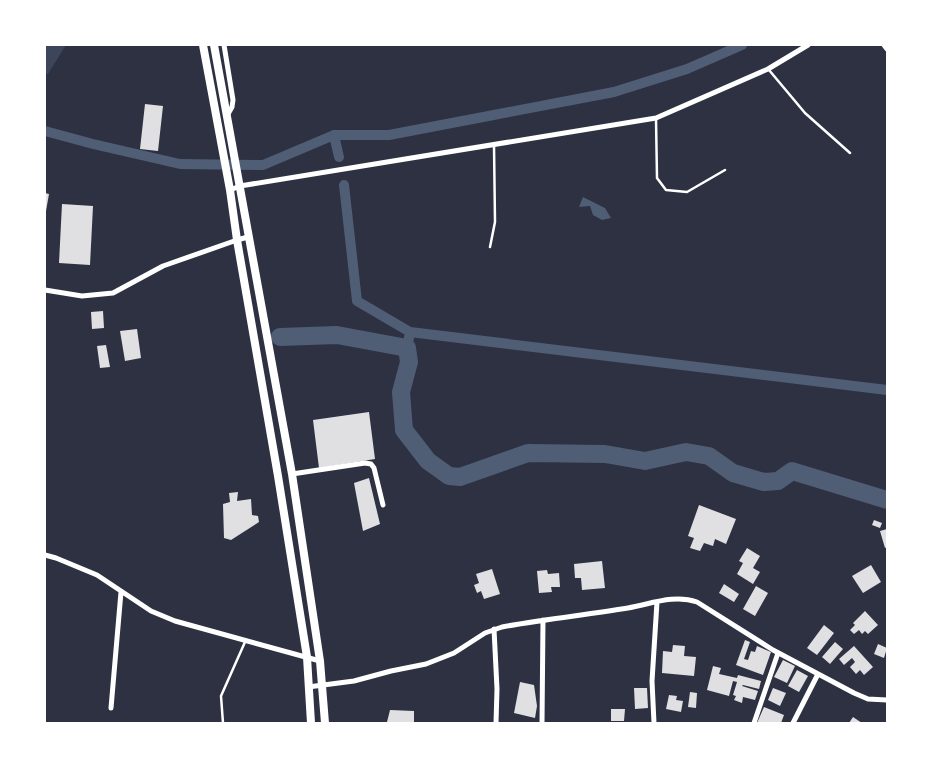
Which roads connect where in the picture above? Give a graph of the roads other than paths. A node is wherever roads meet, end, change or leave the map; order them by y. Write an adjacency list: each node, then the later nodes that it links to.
1 (203, 45): 14 (main road)
2 (214, 45): 8 (main road)
3 (224, 45): 8 (street)
4 (808, 45): 7 (street)
5 (884, 45): 6 (street)
6 (887, 49)
7 (768, 69): 9 (street); 11 (lane)
8 (228, 118): 13 (main road)
9 (656, 118): 10 (street); 12 (lane)
10 (494, 145): 13 (street); 17 (lane)
11 (850, 153)
12 (725, 170)
13 (240, 182): 14 (street); 15 (main road)
14 (230, 190): 16 (main road)
15 (248, 238): 16 (street); 19 (main road)
16 (237, 240): 18 (street); 28 (main road)
17 (490, 247)
18 (45, 290)
19 (292, 474): 20 (street); 29 (main road)
20 (383, 505)
21 (45, 555): 22 (street)
22 (121, 592): 26 (street); 34 (street)
23 (657, 602): 24 (street); 27 (street); 40 (street)
24 (544, 620): 25 (street); 39 (street)
25 (494, 629): 31 (street); 38 (street)
26 (246, 640): 28 (street); 35 (lane)
27 (778, 653): 30 (street); 41 (street)
28 (307, 657): 29 (street); 32 (main road)
29 (320, 661): 31 (main road)
30 (818, 674): 33 (street); 42 (street)
31 (322, 686): 32 (street); 37 (main road)
32 (308, 688): 36 (main road)
33 (887, 700)
34 (111, 708)
35 (223, 723)
36 (311, 723)
37 (325, 723)
38 (496, 723)
39 (542, 723)
40 (654, 723)
41 (754, 723)
42 (793, 723)

